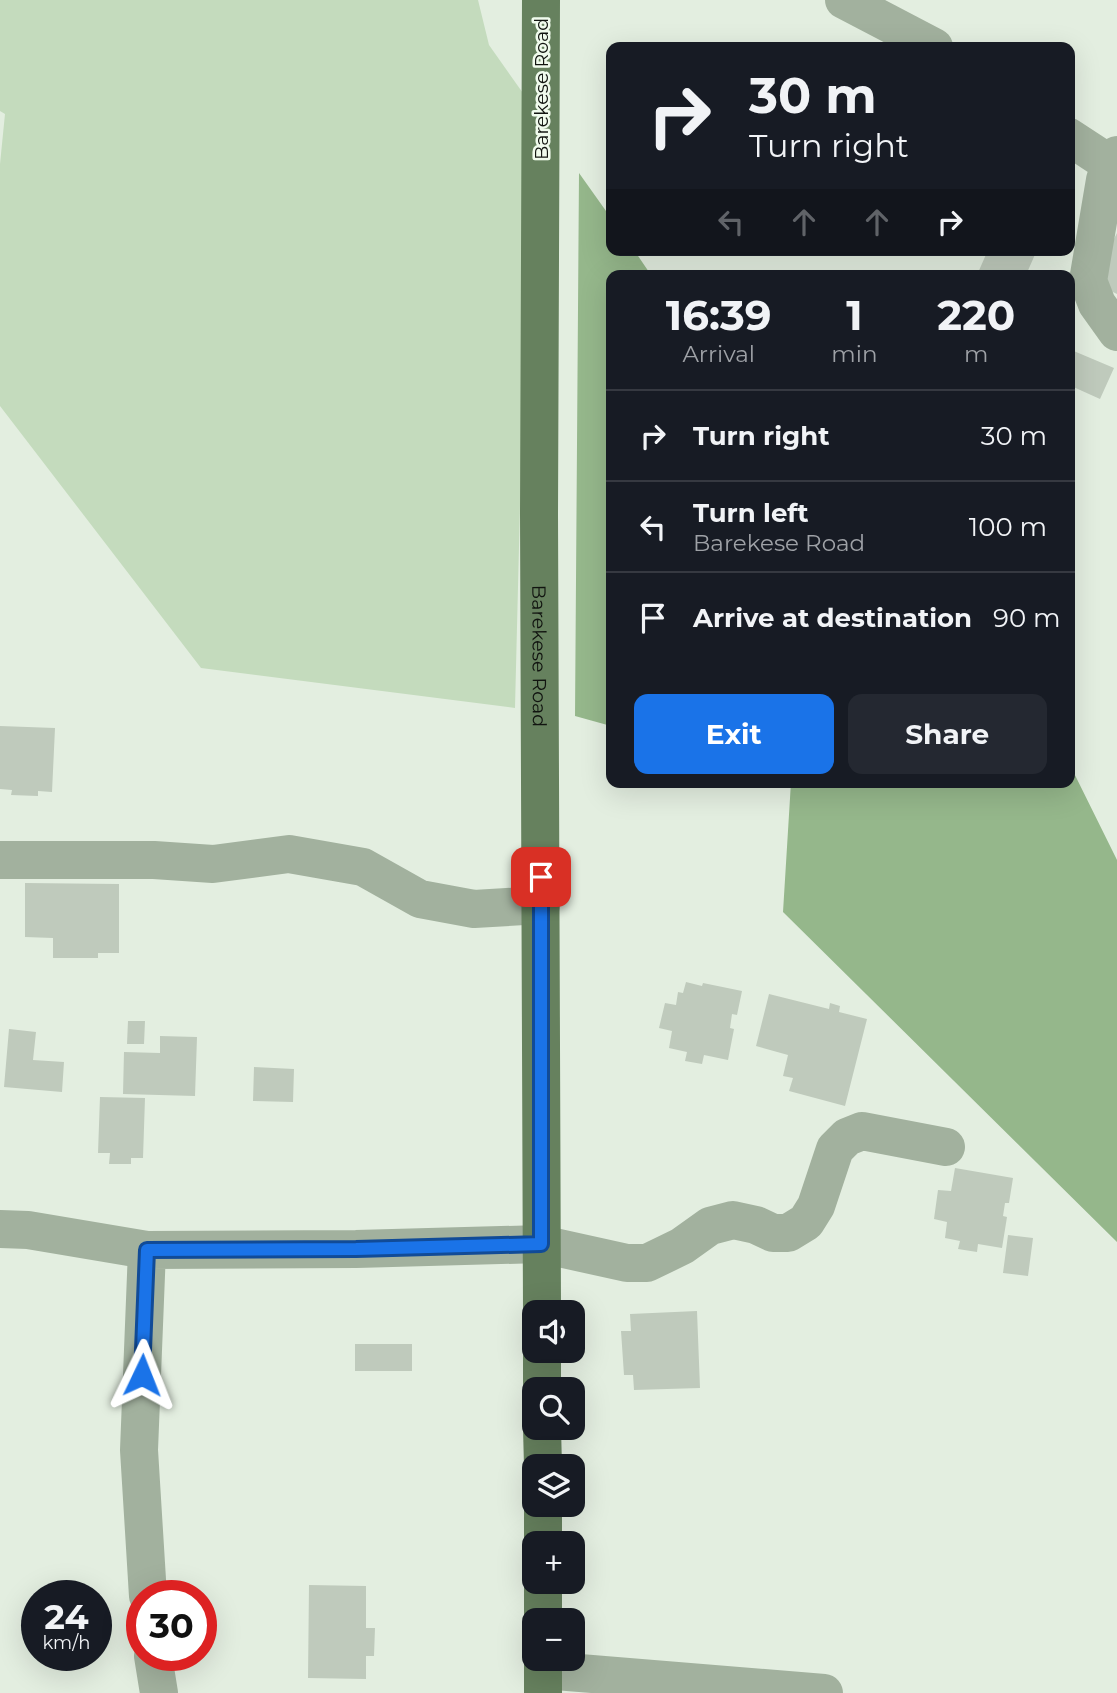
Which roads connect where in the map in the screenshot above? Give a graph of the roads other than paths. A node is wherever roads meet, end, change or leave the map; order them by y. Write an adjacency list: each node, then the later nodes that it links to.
1 (541, 0): 8 (main road, Barekese Road)
2 (844, 0): 3 (street)
3 (924, 42)
4 (1075, 140): 5 (street)
5 (1113, 159): 6 (street)
6 (1117, 332)
7 (0, 860): 8 (street)
8 (541, 905): 11 (main road, Barekese Road)
9 (946, 1147): 11 (street)
10 (0, 1229): 12 (street)
11 (541, 1244): 12 (street); 13 (main road, Barekese Road)
12 (147, 1250): 14 (street)
13 (542, 1300)
14 (147, 1580)
15 (155, 1671): 17 (street)
16 (543, 1674): 18 (street)
17 (159, 1693)
18 (824, 1693)

